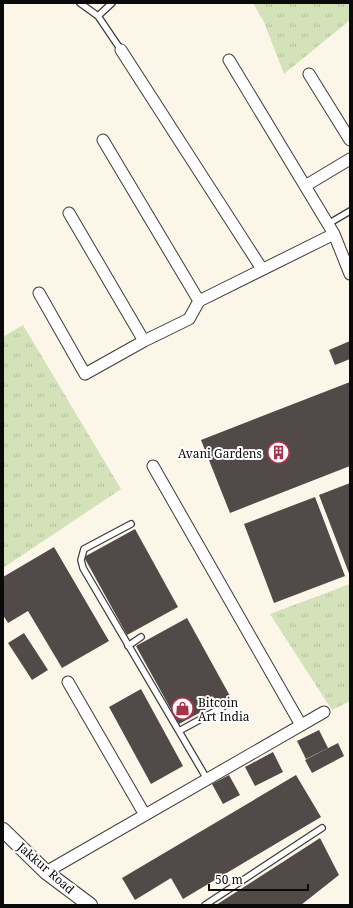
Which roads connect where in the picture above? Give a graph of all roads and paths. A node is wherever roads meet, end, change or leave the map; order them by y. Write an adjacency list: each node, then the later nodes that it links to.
1 (80, 3): 3 (lane)
2 (112, 3): 3 (lane)
3 (98, 16): 4 (lane)
4 (121, 50): 15 (street)
5 (229, 60): 10 (street)
6 (309, 74): 8 (street)
7 (103, 140): 18 (street)
8 (350, 140)
9 (350, 159): 10 (street)
10 (305, 186): 13 (street)
11 (350, 211): 13 (lane)
12 (69, 213): 19 (street)
13 (328, 224): 14 (street)
14 (334, 234): 15 (street); 16 (street)
15 (262, 269): 18 (street)
16 (350, 274)
17 (39, 293): 19 (street)
18 (199, 301): 19 (street)
19 (144, 341)
20 (153, 466): 27 (street)
21 (131, 524): 23 (lane)
22 (141, 637): 23 (lane)
23 (128, 646): 28 (lane)
24 (68, 682): 30 (street)
25 (223, 707): 28 (lane)
26 (324, 712): 27 (street)
27 (301, 725): 29 (street)
28 (178, 731): 29 (lane)
29 (206, 779): 30 (street)
30 (144, 815): 33 (street)
31 (322, 828): 35 (lane)
32 (3, 830): 33 (street, Jakkur Road)
33 (46, 872): 34 (street, Jakkur Road)
34 (90, 905)
35 (205, 905)

